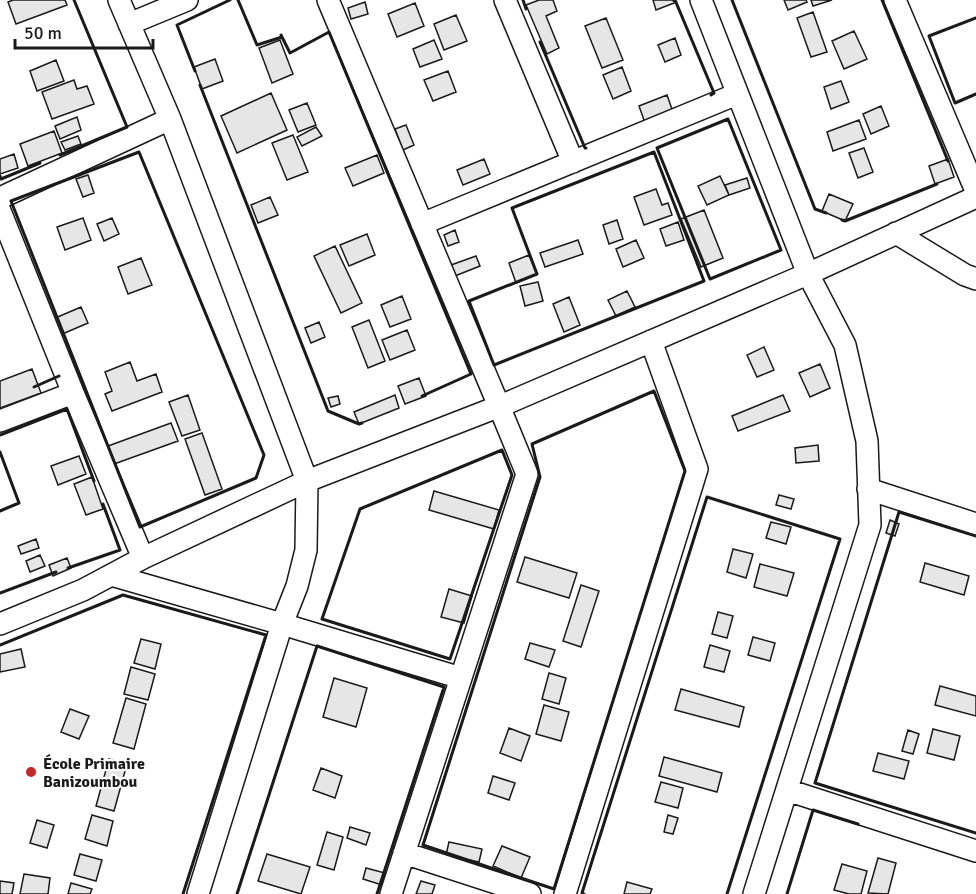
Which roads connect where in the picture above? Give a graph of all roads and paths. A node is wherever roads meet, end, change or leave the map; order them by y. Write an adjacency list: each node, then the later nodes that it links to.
1 (119, 0): 7 (street)
2 (187, 0): 7 (street)
3 (328, 0): 15 (street)
4 (506, 0): 10 (street)
5 (700, 0): 8 (street)
6 (895, 0): 11 (street)
7 (129, 24): 9 (street)
8 (737, 94): 10 (street); 17 (street)
9 (170, 119): 13 (street); 23 (street)
10 (573, 162): 15 (street)
11 (976, 191)
12 (976, 197): 16 (street)
13 (0, 198)
14 (0, 211): 20 (street)
15 (422, 224): 21 (street)
16 (896, 233): 17 (street); 18 (street)
17 (808, 274): 19 (street); 24 (street)
18 (976, 279)
19 (651, 341): 21 (street); 37 (street)
20 (74, 393): 22 (street); 26 (street)
21 (499, 406): 23 (street); 30 (street)
22 (0, 421)
23 (307, 481): 26 (street); 29 (street)
24 (868, 489): 25 (street); 31 (street)
25 (976, 524)
26 (142, 558): 27 (street)
27 (111, 575): 28 (street); 29 (street)
28 (0, 624)
29 (282, 624): 30 (street); 34 (street)
30 (461, 678): 33 (street)
31 (787, 790): 32 (street); 38 (street)
32 (976, 851)
33 (404, 853): 35 (street); 36 (street)
34 (198, 894)
35 (391, 894)
36 (530, 894)
37 (565, 894)
38 (754, 894)

